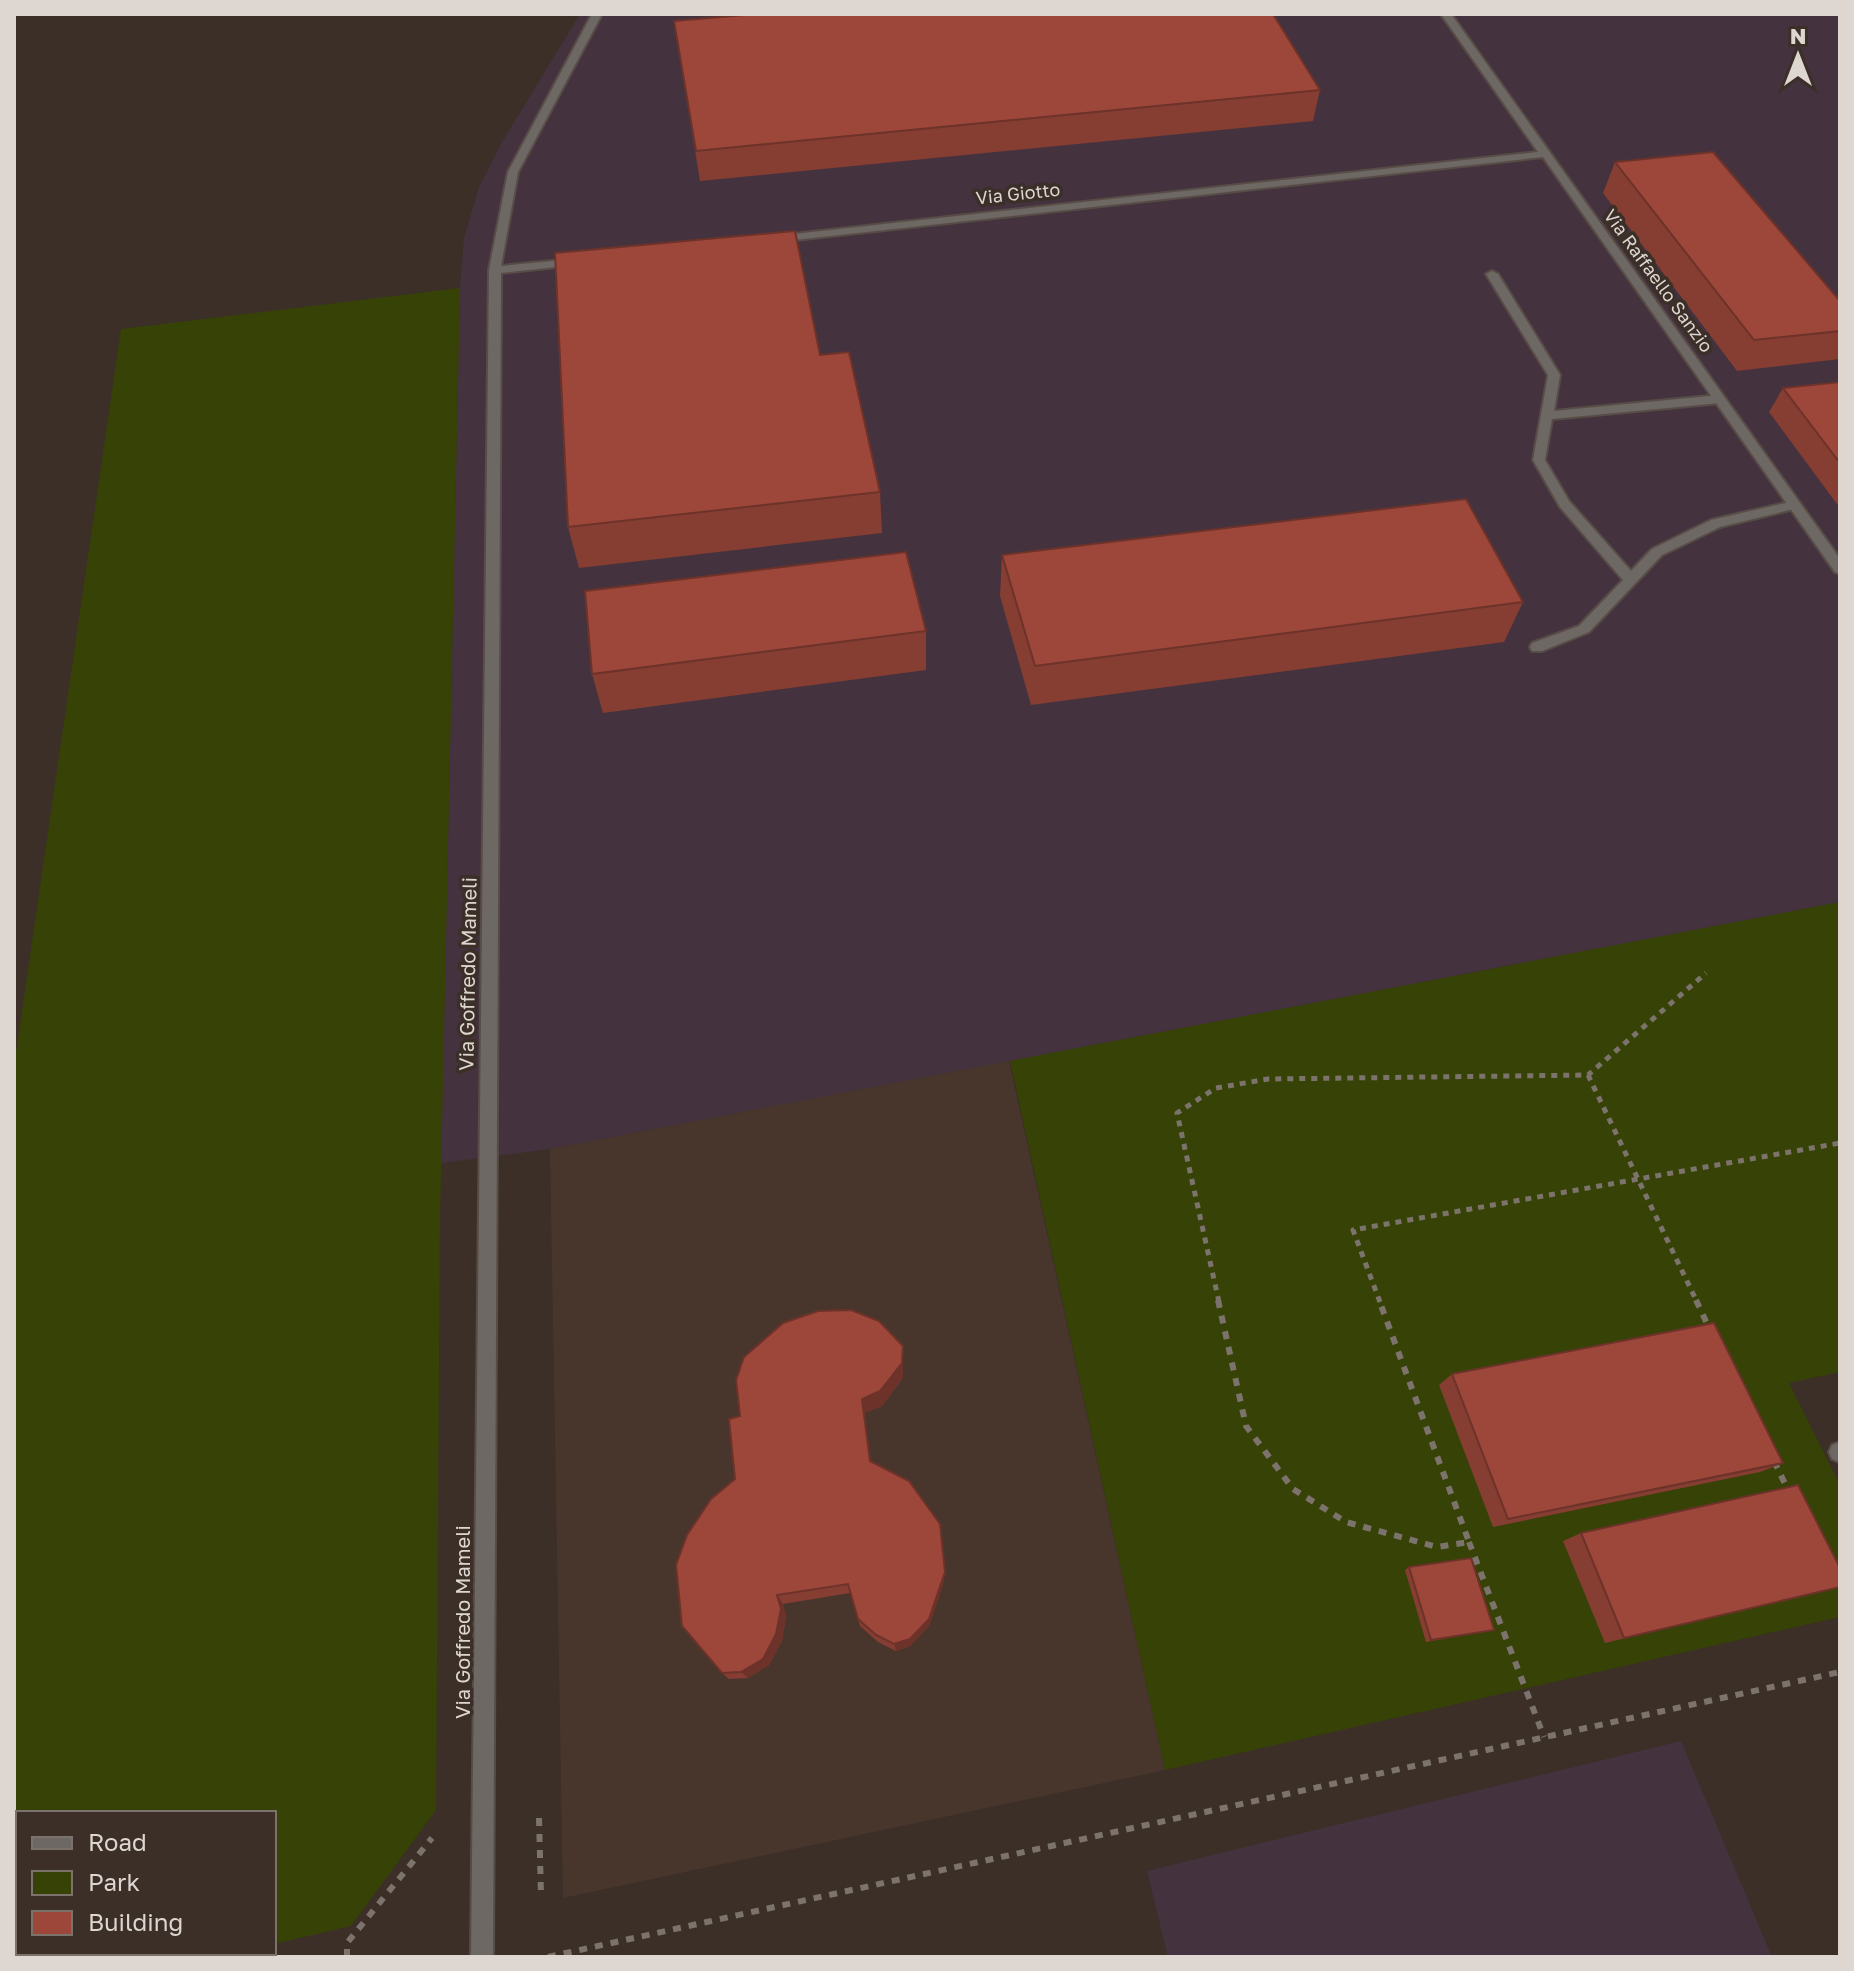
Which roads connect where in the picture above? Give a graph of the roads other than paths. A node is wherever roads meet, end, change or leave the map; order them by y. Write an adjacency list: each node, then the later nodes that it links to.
1 (597, 14): 6 (street, Via Goffredo Mameli)
2 (1446, 14): 3 (street, Via Raffaello Sanzio)
3 (1545, 154): 4 (street, Via Giotto); 8 (street, Via Raffaello Sanzio)
4 (761, 241)
5 (589, 260): 6 (street)
6 (495, 270): 14 (street, Via Goffredo Mameli)
7 (1492, 274): 9 (street)
8 (1720, 399): 9 (street); 10 (street, Via Raffaello Sanzio)
9 (1545, 416): 12 (street)
10 (1794, 505): 11 (street, Via Raffaello Sanzio); 12 (street)
11 (1840, 569)
12 (1630, 579): 13 (street)
13 (1537, 647)
14 (482, 1957)

